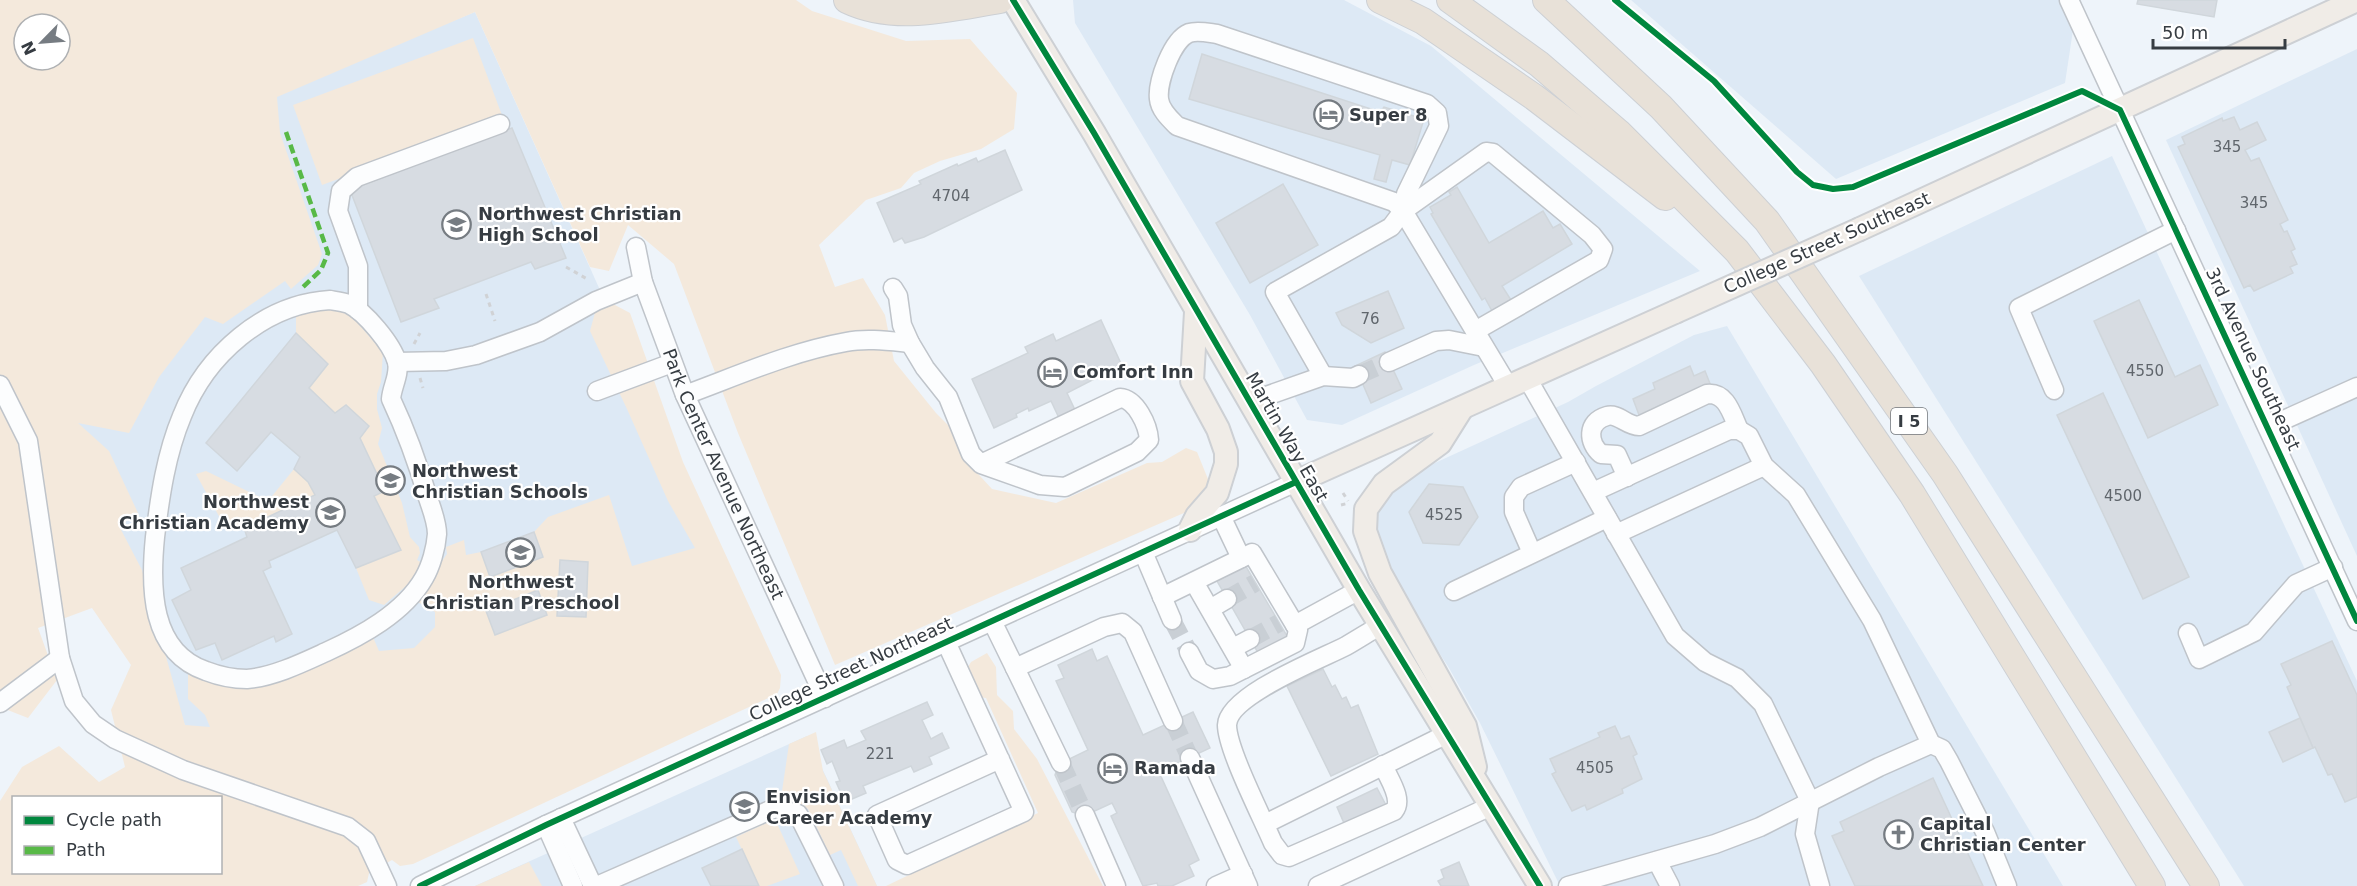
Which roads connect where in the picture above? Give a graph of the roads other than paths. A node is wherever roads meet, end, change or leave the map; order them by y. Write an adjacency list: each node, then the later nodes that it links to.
1 (847, 0): 2 (highway)
2 (1000, 0)
3 (1013, 0): 18 (main road, Martin Way East)
4 (1380, 0): 14 (highway)
5 (1450, 0): 14 (highway, I 5)
6 (2069, 0): 9 (street, 3rd Avenue Southeast)
7 (2357, 0): 9 (main road, College Street Southeast)
8 (1546, 2): 99 (highway, I 5)
9 (2120, 110): 12 (street, 3rd Avenue Southeast); 26 (main road, College Street Southeast, bridge)
10 (500, 123): 17 (street)
11 (1403, 212): 11 (street); 19 (street); 19 (street); 25 (street)
12 (2176, 230): 29 (street); 34 (street, 3rd Avenue Southeast)
13 (636, 247): 15 (street, Park Center Avenue Northeast)
14 (1737, 251): 98 (highway, I 5)
15 (643, 282): 21 (street); 23 (street, Park Center Avenue Northeast)
16 (893, 288): 20 (street)
17 (358, 310): 21 (street); 21 (street)
18 (1196, 312): 32 (main road, Martin Way East); 44 (main road)
19 (1480, 339): 22 (street); 26 (street)
20 (910, 343): 31 (street); 37 (street)
21 (397, 362)
22 (1389, 362)
23 (672, 363): 30 (street); 31 (street, Park Center Avenue Northeast)
24 (1359, 375): 25 (street)
25 (1323, 376): 32 (street)
26 (1518, 382): 33 (main road, College Street Southeast); 36 (street)
27 (0, 385): 66 (street)
28 (2357, 387): 34 (street)
29 (2054, 390)
30 (597, 391)
31 (685, 395): 69 (street, Park Center Avenue Northeast)
32 (1249, 402): 40 (main road, Martin Way East)
33 (1462, 408): 40 (main road, College Street Southeast); 78 (main road)
34 (2268, 427): 49 (street, 3rd Avenue Southeast)
35 (1739, 430): 38 (street); 39 (street); 39 (street)
36 (1576, 462): 41 (street); 47 (street)
37 (981, 464): 37 (street)
38 (1764, 466): 45 (street); 73 (street)
39 (1627, 477): 41 (street)
40 (1296, 482): 42 (street, College Street Northeast); 51 (main road, Martin Way East)
41 (1593, 492): 43 (street)
42 (1221, 516): 44 (street, College Street Northeast); 48 (street)
43 (1607, 518): 45 (street); 47 (street)
44 (1190, 531): 46 (street, College Street Northeast)
45 (1616, 534): 79 (street)
46 (1143, 552): 53 (street); 57 (street, College Street Northeast)
47 (1532, 553): 52 (street)
48 (1241, 558): 50 (street); 58 (street)
49 (2333, 567): 59 (street, 3rd Avenue Southeast); 61 (street)
50 (1194, 582): 53 (street); 55 (street)
51 (1359, 590): 58 (street); 60 (main road, Martin Way East)
52 (1454, 591)
53 (1162, 597): 56 (street)
54 (1227, 599): 55 (street)
55 (1210, 609): 64 (street)
56 (1172, 620)
57 (992, 621): 63 (street, College Street Northeast); 67 (street)
58 (1288, 621): 68 (street)
59 (2357, 621)
60 (1381, 625): 72 (main road, Martin Way East); 82 (street)
61 (2188, 633)
62 (1250, 639): 64 (street)
63 (946, 642): 69 (street, College Street Northeast); 75 (street)
64 (1233, 648): 68 (street)
65 (1189, 652): 68 (street)
66 (60, 657): 70 (street); 86 (street)
67 (1015, 668): 71 (street); 76 (street)
68 (1244, 669)
69 (825, 698): 81 (street, College Street Northeast)
70 (0, 703)
71 (1173, 721)
72 (1447, 734): 77 (street); 78 (main road, Martin Way East)
73 (1931, 744): 79 (street); 97 (street)
74 (1190, 758): 85 (street)
75 (1000, 759): 75 (street)
76 (1061, 763)
77 (1383, 765): 82 (street); 82 (street)
78 (1486, 797): 92 (street); 93 (main road, Martin Way East)
79 (1810, 801): 83 (street); 96 (street)
80 (1086, 815): 90 (street)
81 (553, 822): 84 (street); 87 (street, College Street Northeast); 88 (street)
82 (1265, 824)
83 (1657, 861): 94 (street); 95 (street)
84 (639, 878): 89 (street)
85 (1246, 880): 91 (street)
86 (387, 886)
87 (420, 886)
88 (573, 886)
89 (834, 886)
90 (1116, 886)
91 (1216, 886)
92 (1318, 886)
93 (1540, 886)
94 (1568, 886)
95 (1670, 886)
96 (1820, 886)
97 (2007, 886)
98 (2152, 886)
99 (2206, 886)

